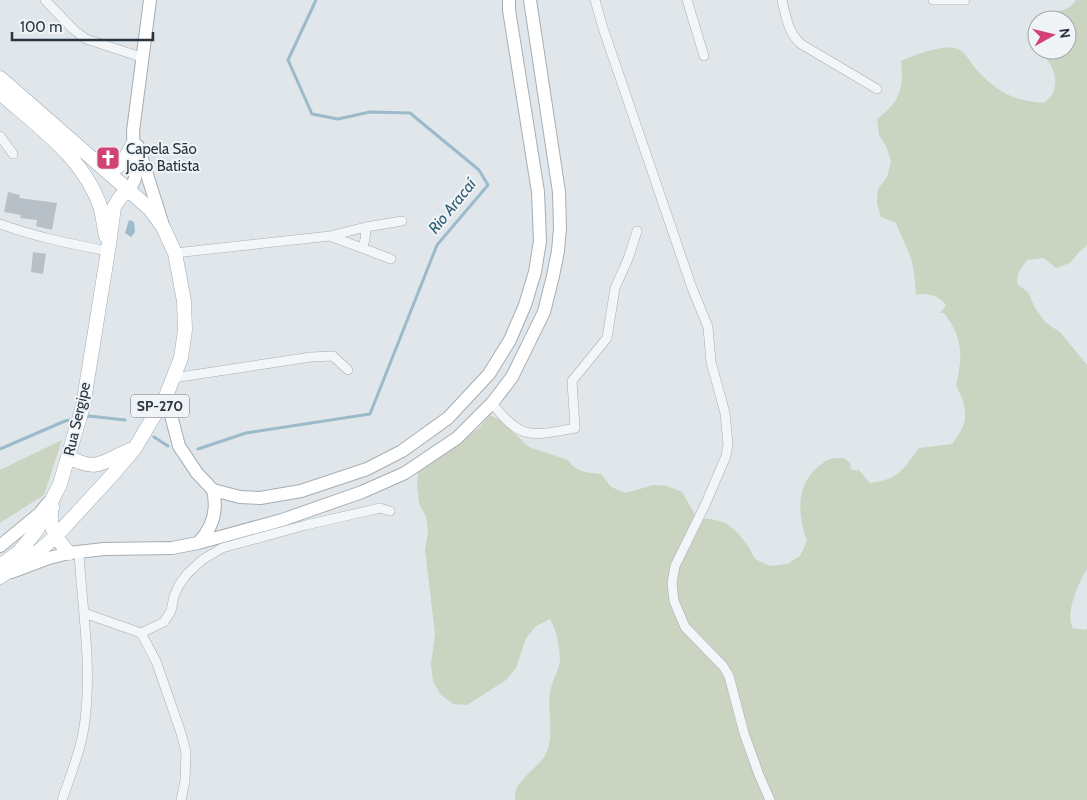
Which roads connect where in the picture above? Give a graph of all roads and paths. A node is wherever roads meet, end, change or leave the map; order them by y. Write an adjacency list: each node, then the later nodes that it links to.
1 (44, 0): 11 (street)
2 (150, 0): 11 (main road)
3 (509, 0): 36 (main road)
4 (530, 0): 33 (main road)
5 (595, 0): 48 (street)
6 (686, 0): 10 (street)
7 (782, 0): 13 (street)
8 (933, 0): 9 (street)
9 (965, 0)
10 (704, 56)
11 (141, 57): 16 (main road)
12 (0, 78): 18 (main road, SP-270)
13 (877, 89)
14 (0, 93): 27 (main road)
15 (0, 136): 17 (street)
16 (133, 137): 18 (main road); 19 (main road); 22 (main road)
17 (12, 154)
18 (108, 172): 19 (main road, SP-270)
19 (129, 191): 22 (main road, SP-270); 27 (main road, Rua Sergipe)
20 (402, 221): 23 (street)
21 (0, 224): 27 (street)
22 (163, 227): 28 (main road, SP-270)
23 (366, 227): 25 (street); 26 (street)
24 (637, 231): 33 (street)
25 (330, 236): 26 (street); 28 (street)
26 (362, 248): 29 (street)
27 (108, 251): 35 (main road, Rua Sergipe)
28 (175, 253): 31 (main road, SP-270)
29 (391, 259)
30 (348, 370): 31 (street)
31 (173, 378): 32 (main road, SP-270)
32 (166, 396): 34 (main road, SP-270); 36 (main road)
33 (492, 403): 40 (main road)
34 (135, 448): 35 (main road); 39 (main road, SP-270)
35 (69, 457): 37 (main road, Rua Sergipe)
36 (213, 490): 40 (main road)
37 (55, 495): 39 (main road); 41 (main road); 43 (main road, Rua Sergipe)
38 (390, 511): 45 (street)
39 (56, 536): 42 (main road); 43 (main road, SP-270)
40 (198, 543): 42 (main road)
41 (0, 546)
42 (74, 553): 43 (main road); 44 (street)
43 (1, 573)
44 (84, 613): 45 (street); 46 (street)
45 (141, 633): 47 (street)
46 (62, 800)
47 (181, 800)
48 (770, 800)

